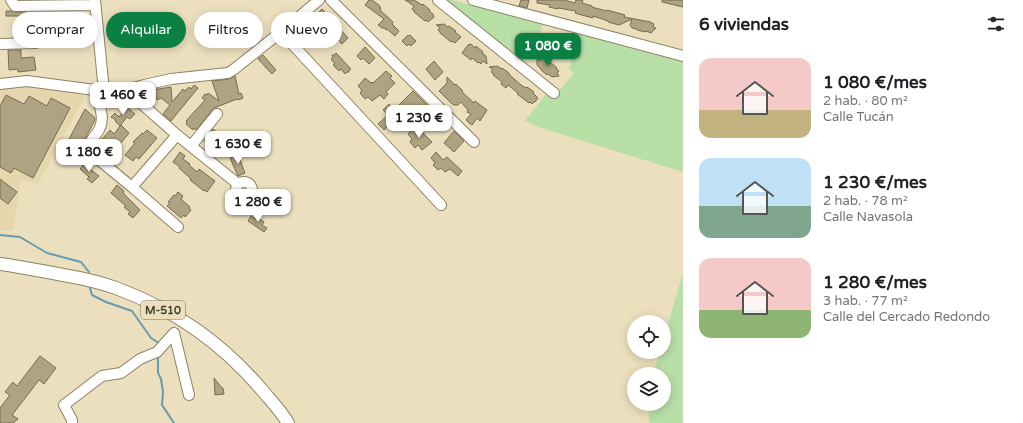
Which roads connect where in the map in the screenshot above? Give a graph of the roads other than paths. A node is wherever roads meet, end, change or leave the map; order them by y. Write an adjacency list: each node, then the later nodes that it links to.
1 (11, 0): 6 (street)
2 (319, 0): 7 (street)
3 (331, 0): 19 (street)
4 (438, 0): 16 (street)
5 (473, 0): 12 (street)
6 (95, 3): 15 (street)
7 (305, 12)
8 (271, 40): 14 (street)
9 (0, 44): 10 (street)
10 (12, 44)
11 (296, 48): 23 (street)
12 (683, 56)
13 (0, 84): 15 (street)
14 (126, 90): 15 (street); 18 (street)
15 (100, 91): 22 (street)
16 (554, 92)
17 (217, 114): 20 (street)
18 (178, 134): 20 (street); 22 (street)
19 (474, 142)
20 (191, 146): 21 (street)
21 (238, 184)
22 (132, 187): 24 (street)
23 (441, 205)
24 (178, 227)
25 (0, 264): 28 (main road, M-510)
26 (189, 395): 27 (street)
27 (72, 423)
28 (288, 423)

